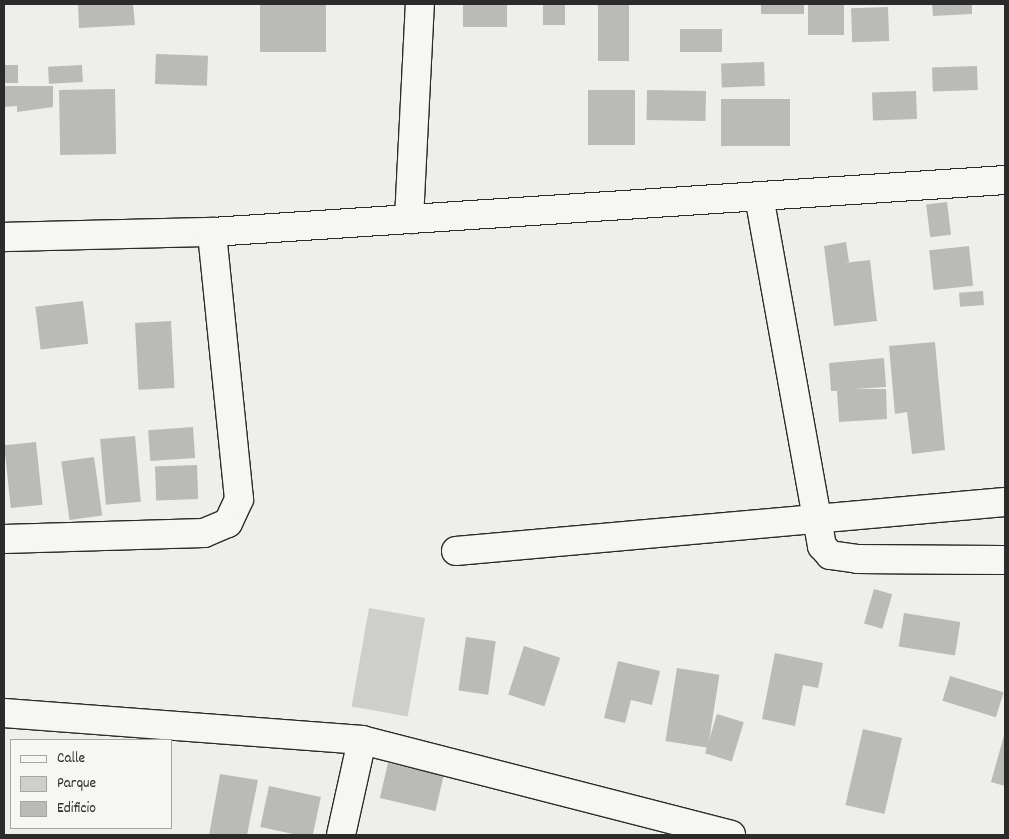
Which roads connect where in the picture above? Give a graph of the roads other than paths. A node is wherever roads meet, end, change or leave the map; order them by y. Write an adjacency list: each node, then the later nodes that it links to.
1 (420, 4): 4 (street)
2 (1005, 180): 3 (street)
3 (759, 196): 4 (street); 8 (street)
4 (409, 219): 5 (street)
5 (212, 232): 6 (street); 9 (street)
6 (4, 237)
7 (1005, 502): 8 (street)
8 (819, 517): 10 (street); 11 (street)
9 (4, 539)
10 (456, 551)
11 (1005, 560)
12 (4, 713): 13 (street)
13 (362, 740): 14 (street); 15 (street)
14 (341, 835)
15 (732, 835)

